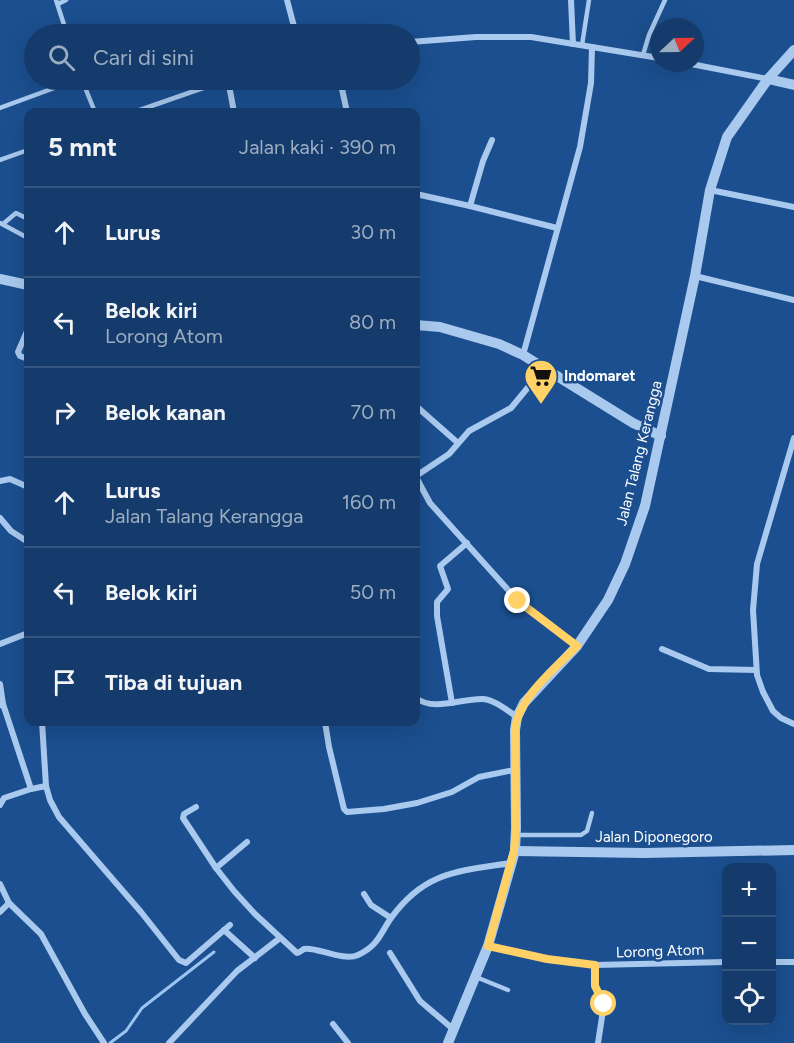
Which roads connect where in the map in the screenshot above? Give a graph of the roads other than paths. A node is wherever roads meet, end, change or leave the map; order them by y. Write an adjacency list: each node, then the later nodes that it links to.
1 (66, 0): 6 (lane)
2 (287, 0): 8 (street)
3 (571, 0): 10 (street)
4 (590, 0): 11 (lane)
5 (665, 0): 14 (lane)
6 (57, 2): 7 (lane)
7 (64, 24)
8 (293, 24)
9 (420, 41): 10 (street)
10 (573, 44): 11 (street)
11 (582, 45): 12 (street)
12 (592, 46): 14 (street); 38 (street)
13 (794, 50): 17 (street, Jalan Talang Kerangga)
14 (643, 55): 15 (street)
15 (650, 56)
16 (704, 67): 17 (street)
17 (768, 79): 18 (street); 32 (street, Jalan Talang Kerangga)
18 (794, 85)
19 (49, 90): 24 (lane)
20 (86, 90): 25 (lane)
21 (199, 90): 26 (lane)
22 (229, 90): 27 (street)
23 (342, 90): 28 (street)
24 (0, 108)
25 (93, 108)
26 (148, 108)
27 (233, 108)
28 (346, 108)
29 (492, 140): 34 (street)
30 (24, 151): 31 (lane)
31 (0, 160)
32 (710, 190): 35 (street); 40 (street, Jalan Talang Kerangga)
33 (420, 196): 34 (street)
34 (470, 206): 38 (street)
35 (794, 207)
36 (24, 217): 37 (lane)
37 (2, 224): 39 (lane)
38 (556, 228): 46 (street)
39 (24, 236)
40 (695, 276): 43 (street); 50 (street, Jalan Talang Kerangga)
41 (0, 279): 42 (street)
42 (24, 284)
43 (794, 300)
44 (420, 326): 46 (street)
45 (24, 338): 47 (street)
46 (523, 355): 48 (street)
47 (24, 358)
48 (544, 368): 50 (street); 52 (street)
49 (420, 410): 52 (street)
50 (660, 436): 62 (street, Jalan Talang Kerangga)
51 (794, 438): 64 (street)
52 (458, 443): 53 (street)
53 (420, 473)
54 (0, 481): 56 (street)
55 (420, 484): 59 (street)
56 (24, 485)
57 (0, 518): 58 (street)
58 (24, 539)
59 (467, 543): 62 (street); 67 (street)
60 (24, 635): 61 (street)
61 (0, 644)
62 (577, 646): 69 (street, Jalan Talang Kerangga)
63 (662, 649): 64 (street)
64 (756, 670): 70 (street)
65 (0, 684): 68 (street)
66 (420, 701): 67 (street)
67 (452, 704): 69 (street)
68 (2, 705): 75 (street)
69 (517, 717): 73 (street, Jalan Talang Kerangga)
70 (794, 724)
71 (42, 726): 74 (street)
72 (326, 726): 73 (street)
73 (514, 770): 79 (street, Jalan Talang Kerangga)
74 (46, 786): 75 (street); 92 (street)
75 (31, 789): 76 (street)
76 (0, 805)
77 (196, 807): 85 (street)
78 (592, 813): 80 (lane)
79 (516, 835): 80 (lane); 84 (street, Jalan Talang Kerangga)
80 (581, 835): 83 (lane)
81 (247, 842): 85 (street)
82 (794, 850): 83 (street, Jalan Diponegoro)
83 (580, 852): 84 (street, Jalan Diponegoro)
84 (513, 856): 90 (street); 94 (street, Jalan Talang Kerangga)
85 (216, 868): 93 (street)
86 (0, 884): 88 (street)
87 (364, 894): 90 (street)
88 (9, 903): 89 (street); 105 (street)
89 (0, 912)
90 (392, 918): 93 (street)
91 (230, 925): 92 (street)
92 (227, 934): 96 (street)
93 (280, 938): 96 (street)
94 (488, 946): 100 (street, Lorong Atom); 101 (street, Jalan Talang Kerangga)
95 (390, 953): 104 (street)
96 (255, 958): 106 (street)
97 (722, 962): 100 (street, Lorong Atom)
98 (776, 962): 99 (street)
99 (794, 963)
100 (595, 965): 109 (street)
101 (476, 976): 102 (lane); 104 (street, Jalan Talang Kerangga)
102 (508, 990)
103 (333, 1024): 107 (street)
104 (453, 1029): 108 (street, Jalan Talang Kerangga)
105 (103, 1042)
106 (169, 1043)
107 (348, 1043)
108 (448, 1043)
109 (598, 1043)

